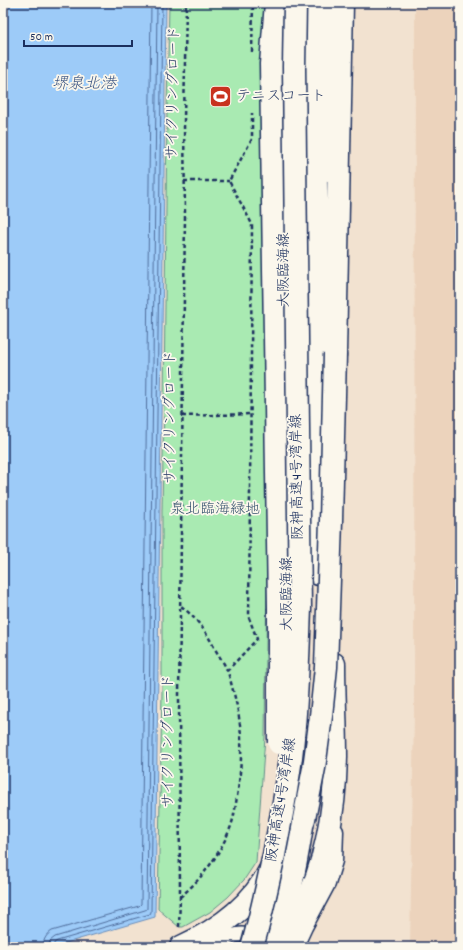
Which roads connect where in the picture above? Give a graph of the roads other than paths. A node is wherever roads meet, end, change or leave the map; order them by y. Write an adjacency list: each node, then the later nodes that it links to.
1 (276, 3): 9 (main road, bridge)
2 (284, 3): 9 (main road, 大阪臨海線)
3 (295, 3): 9 (main road, 阪神高速4号湾岸線, bridge)
4 (316, 3): 8 (main road, 阪神高速4号湾岸線, bridge)
5 (329, 3): 7 (main road)
6 (342, 3): 8 (main road, bridge)
7 (336, 756): 15 (main road); 16 (street)
8 (304, 819): 15 (main road, 阪神高速4号湾岸線)
9 (273, 866): 10 (main road, 大阪臨海線); 12 (main road, 阪神高速4号湾岸線, bridge); 14 (street)
10 (180, 937)
11 (209, 947): 13 (street)
12 (252, 947)
13 (264, 947)
14 (270, 947)
15 (276, 947)
16 (296, 947)

